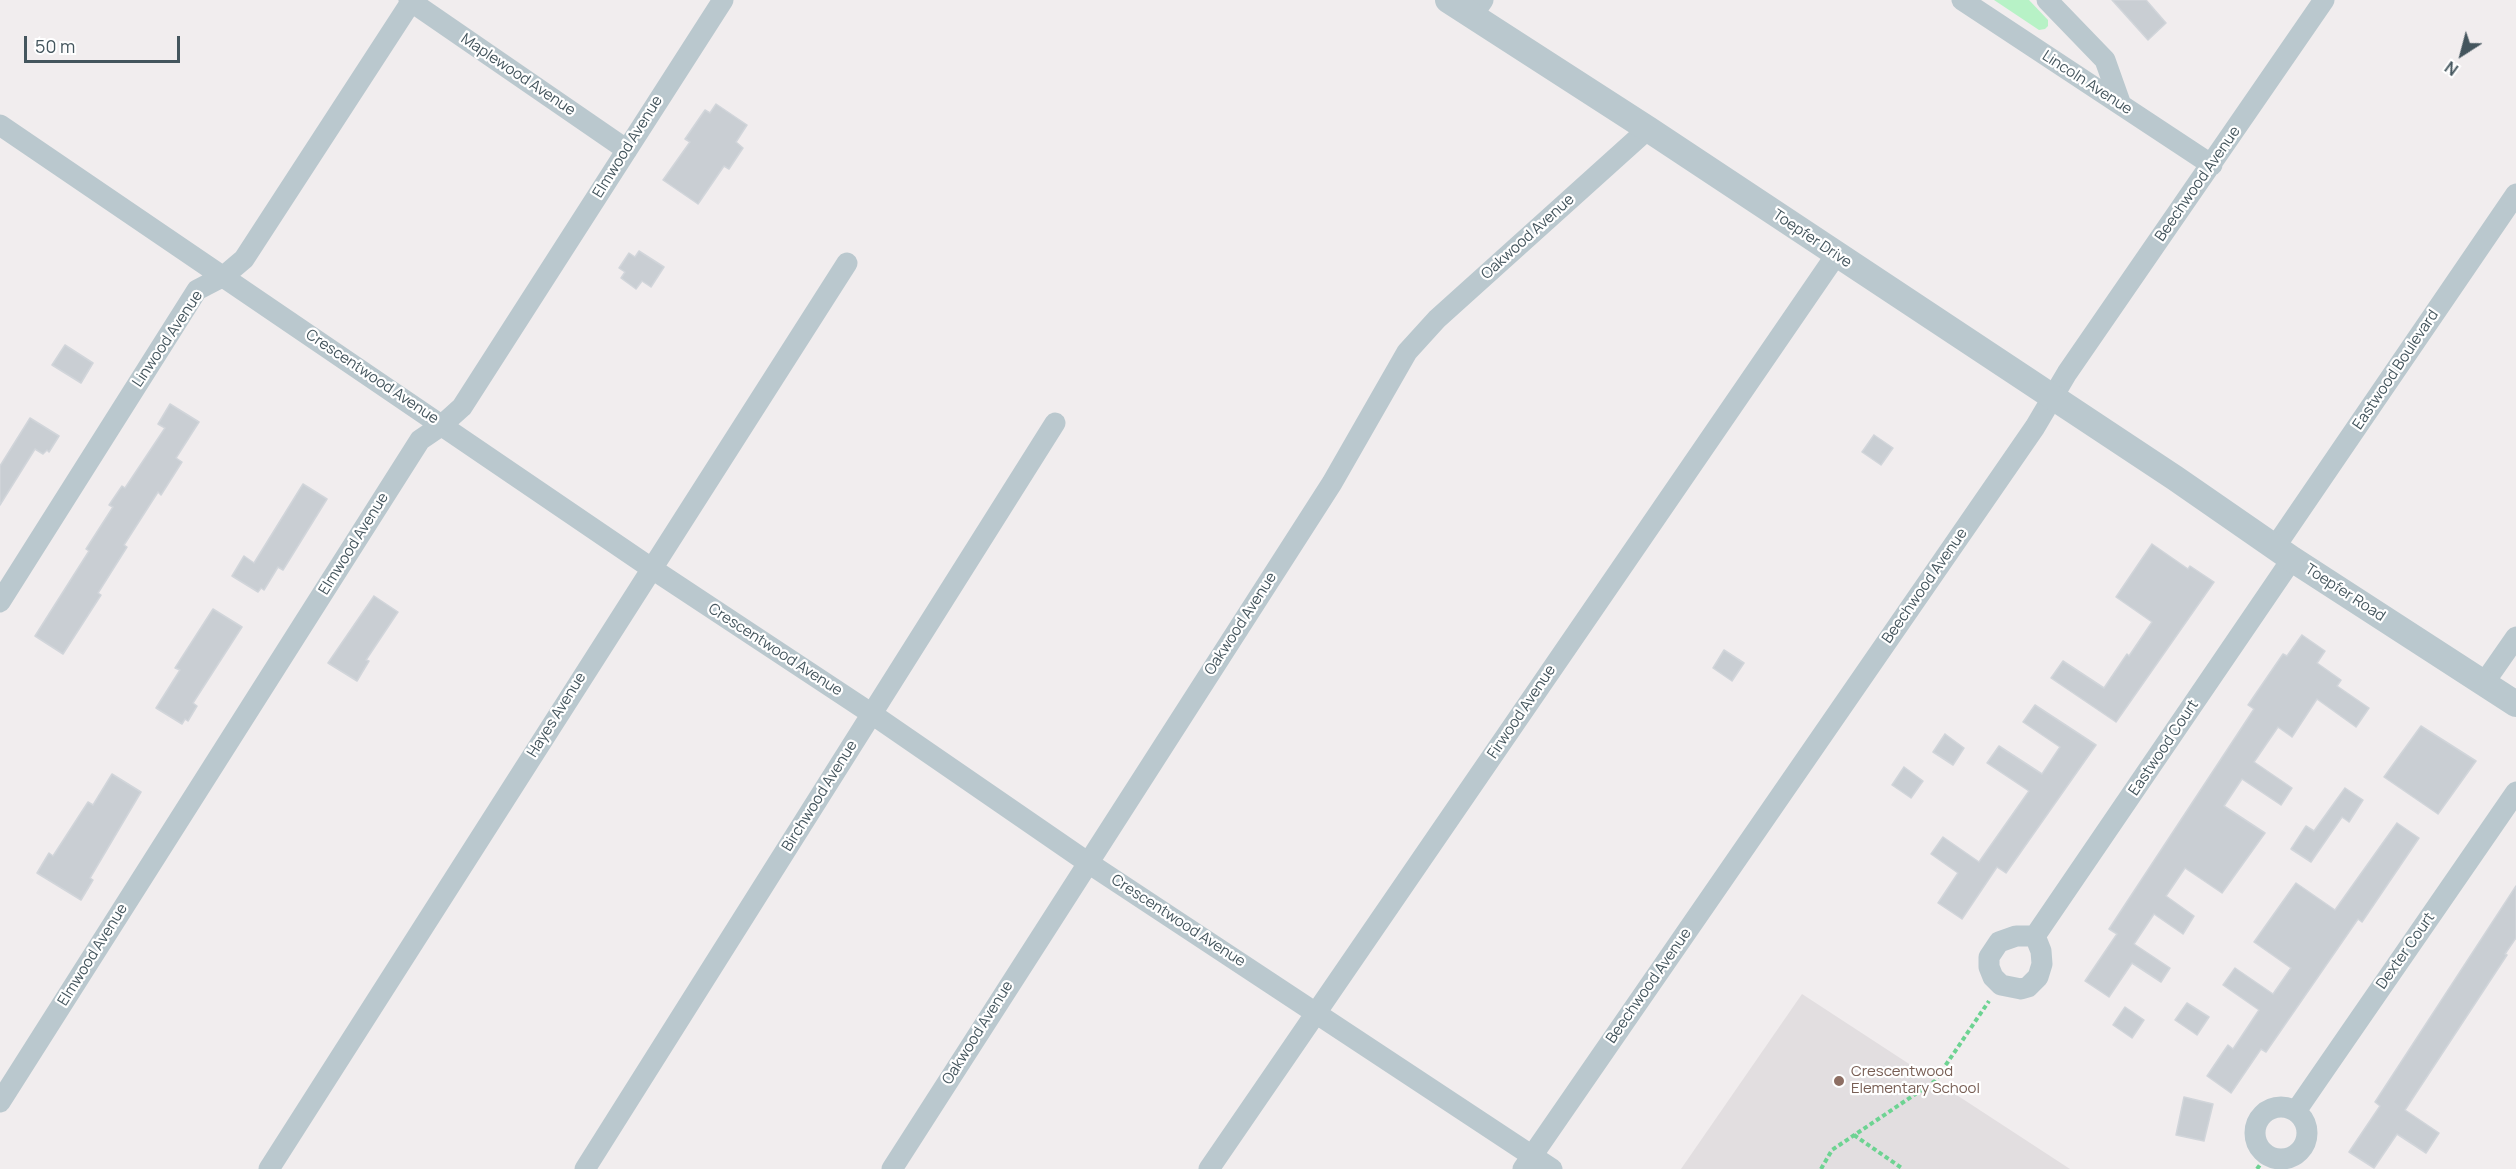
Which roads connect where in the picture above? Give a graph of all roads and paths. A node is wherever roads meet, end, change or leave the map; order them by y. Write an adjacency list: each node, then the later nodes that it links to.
1 (723, 0): 11 (street, Elmwood Avenue)
2 (1448, 0): 7 (street, Toepfer Drive)
3 (1962, 0): 8 (street, Lincoln Avenue)
4 (2047, 0): 8 (street)
5 (2324, 0): 12 (street, Beechwood Avenue)
6 (410, 1): 11 (street, Maplewood Avenue); 16 (street, Linwood Avenue)
7 (1478, 8): 10 (street, Toepfer Drive)
8 (2121, 105): 12 (street, Lincoln Avenue)
9 (0, 125): 16 (street, Crescentwood Avenue)
10 (1648, 129): 14 (street, Toepfer Drive); 29 (street, Oakwood Avenue)
11 (627, 150): 19 (street, Elmwood Avenue)
12 (2211, 165): 17 (street, Beechwood Avenue)
13 (2516, 194): 21 (street, Eastwood Boulevard)
14 (1836, 255): 17 (street, Toepfer Drive); 32 (street, Firwood Avenue)
15 (847, 263): 22 (street, Hayes Avenue)
16 (224, 276): 19 (street, Crescentwood Avenue); 23 (street, Linwood Avenue)
17 (2052, 397): 20 (street, Toepfer Drive); 36 (street, Beechwood Avenue)
18 (1055, 423): 27 (street, Birchwood Avenue)
19 (442, 425): 22 (street, Crescentwood Avenue); 33 (street, Elmwood Avenue)
20 (2175, 478): 21 (street, Toepfer Road)
21 (2284, 553): 25 (street, Toepfer Road); 30 (street, Eastwood Court)
22 (651, 568): 27 (street, Crescentwood Avenue); 38 (street, Hayes Avenue)
23 (0, 602)
24 (2516, 637): 25 (street)
25 (2484, 683): 26 (street, Toepfer Road)
26 (2516, 704)
27 (872, 714): 29 (street, Crescentwood Avenue); 39 (street, Birchwood Avenue)
28 (2516, 792): 34 (street, Dexter Court)
29 (1087, 862): 32 (street, Crescentwood Avenue); 40 (street, Oakwood Avenue)
30 (2035, 936)
31 (1990, 999): 35 (path)
32 (1317, 1012): 36 (street, Crescentwood Avenue); 41 (street, Firwood Avenue)
33 (0, 1102)
34 (2296, 1111): 37 (street); 37 (street)
35 (1854, 1135): 43 (path); 44 (path)
36 (1527, 1162): 42 (street, Crescentwood Avenue)
37 (2262, 1162)
38 (269, 1169)
39 (585, 1169)
40 (892, 1169)
41 (1209, 1169)
42 (1552, 1169)
43 (1821, 1169)
44 (1903, 1169)

